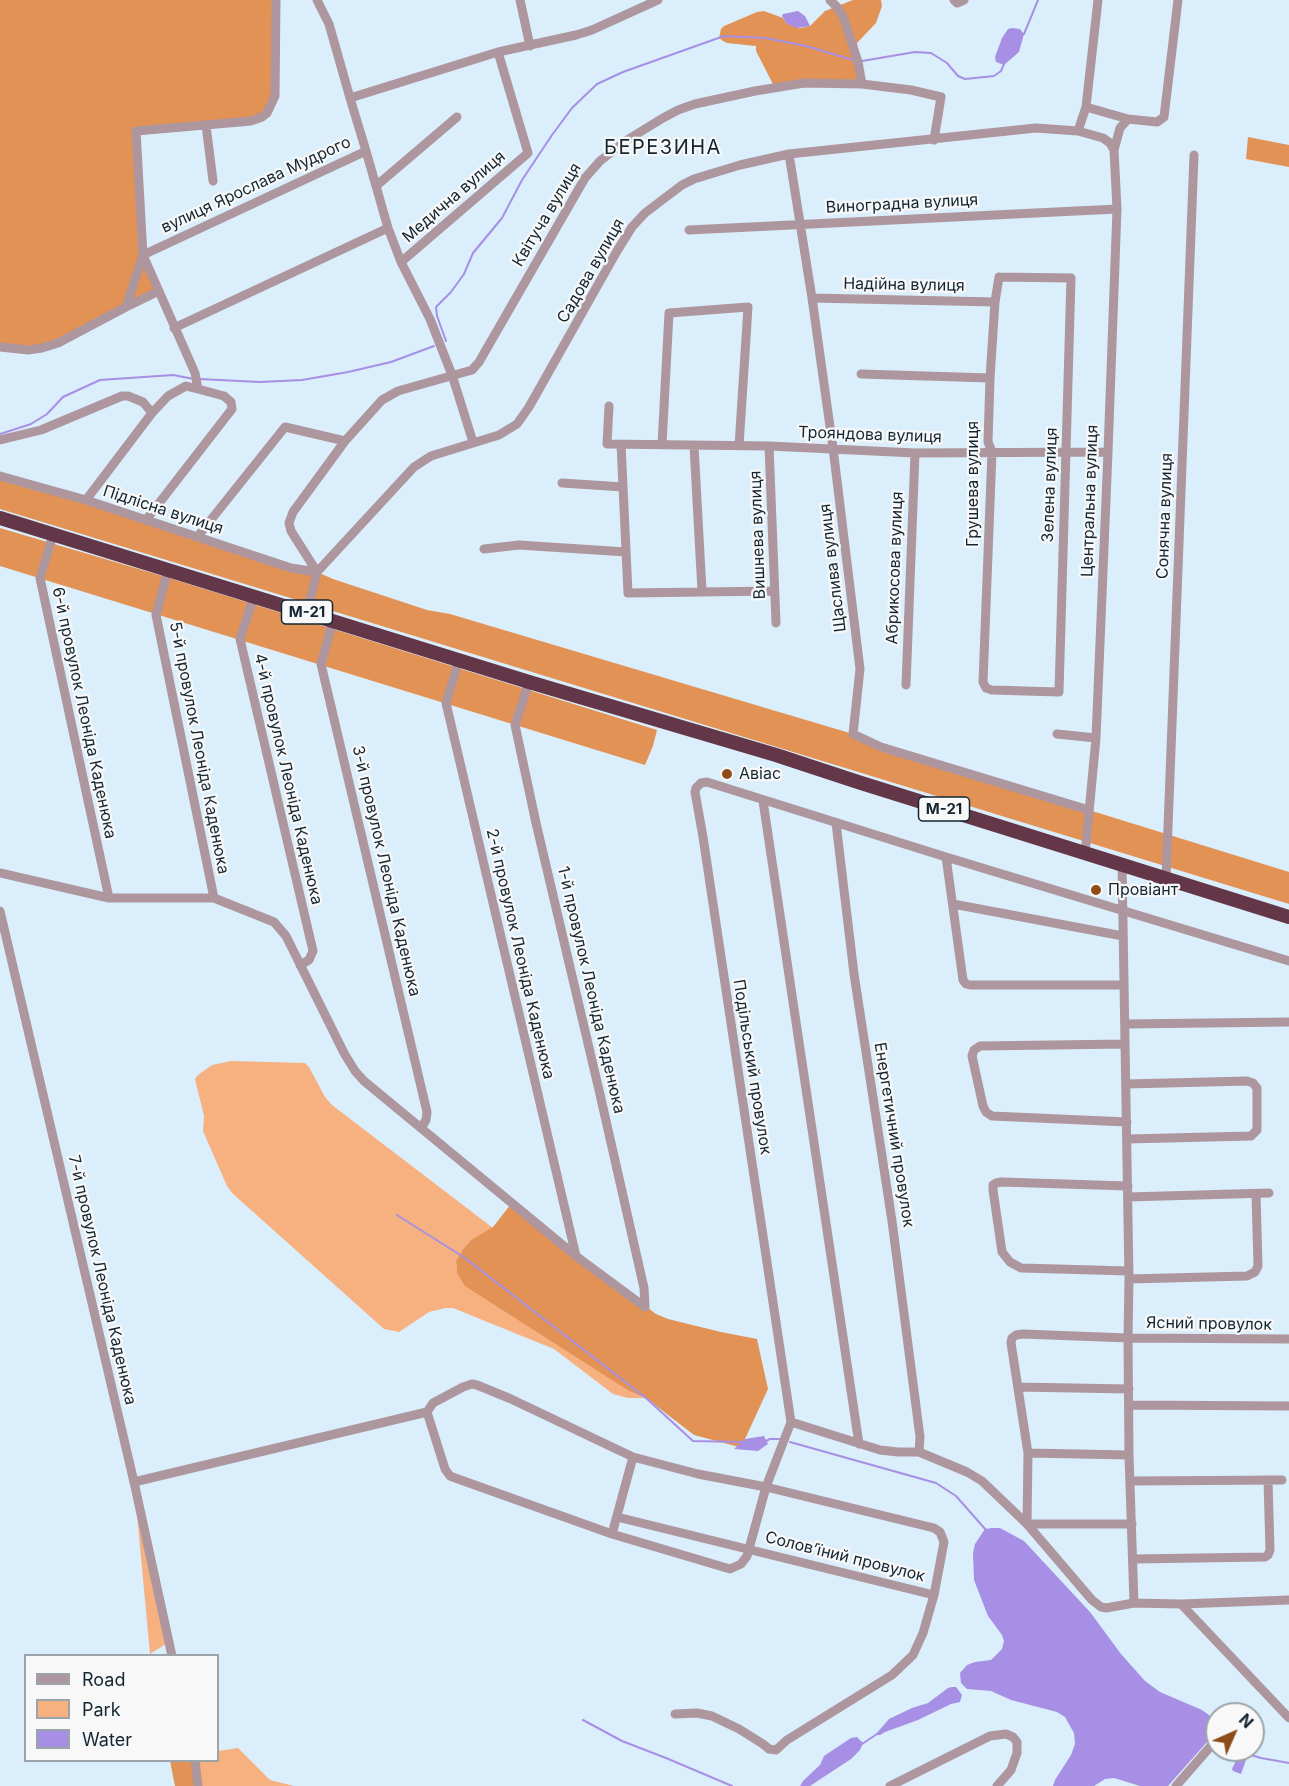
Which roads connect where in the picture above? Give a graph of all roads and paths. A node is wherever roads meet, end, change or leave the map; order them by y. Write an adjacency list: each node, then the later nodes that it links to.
1 (276, 0): 17 (street)
2 (317, 0): 13 (street, вулиця Ярослава Мудрого)
3 (520, 0): 10 (street)
4 (657, 0): 10 (street)
5 (830, 0): 12 (street)
6 (954, 0): 7 (street)
7 (964, 0)
8 (1098, 0): 14 (street)
9 (1178, 0): 16 (street)
10 (530, 46): 11 (street)
11 (498, 52): 13 (street); 31 (street, Медична вулиця)
12 (862, 84): 19 (street, Квітуча вулиця); 40 (street, Квітуча вулиця)
13 (350, 98): 21 (street, вулиця Ярослава Мудрого)
14 (1086, 107): 16 (street); 18 (street)
15 (458, 117): 25 (street)
16 (1128, 119): 20 (street)
17 (206, 125): 24 (street); 30 (street)
18 (1078, 130): 19 (street, Садова вулиця); 20 (street, Садова вулиця)
19 (934, 140): 22 (street, Садова вулиця)
20 (1114, 150): 26 (street, Центральна вулиця)
21 (366, 151): 25 (street, Медична вулиця); 30 (street, вулиця Ярослава Мудрого)
22 (789, 154): 27 (street, Щаслива вулиця); 47 (street, Садова вулиця)
23 (1194, 155): 89 (street, Сонячна вулиця)
24 (213, 181)
25 (376, 186): 28 (street, Медична вулиця)
26 (1117, 209): 27 (street, Виноградна вулиця); 55 (street, Центральна вулиця)
27 (801, 224): 29 (street, Виноградна вулиця); 34 (street, Щаслива вулиця)
28 (388, 228): 31 (street, Медична вулиця); 37 (street, Медична вулиця)
29 (689, 230)
30 (143, 255): 33 (street); 36 (street)
31 (401, 262): 40 (street, Медична вулиця)
32 (1071, 278): 35 (street, Грушева вулиця); 57 (street, Зелена вулиця)
33 (159, 291): 36 (street); 37 (street)
34 (812, 298): 35 (street, Надійна вулиця); 53 (street, Щаслива вулиця)
35 (995, 302): 41 (street, Грушева вулиця)
36 (126, 307): 38 (street)
37 (174, 328): 42 (street)
38 (0, 347)
39 (861, 374): 41 (street)
40 (452, 375): 46 (street, Квітуча вулиця); 47 (street, Медична вулиця)
41 (990, 378): 54 (street, Грушева вулиця)
42 (198, 389): 44 (street); 63 (street)
43 (609, 406): 48 (street)
44 (152, 413): 45 (street); 61 (street)
45 (0, 440)
46 (345, 441): 65 (street); 69 (street, Квітуча вулиця)
47 (473, 442): 69 (street, Садова вулиця)
48 (621, 444): 49 (street, Трояндова вулиця); 60 (street)
49 (662, 445): 50 (street, Трояндова вулиця); 51 (street)
50 (694, 446): 51 (street, Трояндова вулиця); 70 (street)
51 (739, 446): 52 (street, Трояндова вулиця)
52 (769, 446): 53 (street, Трояндова вулиця); 71 (street, Вишнева вулиця)
53 (833, 448): 56 (street, Трояндова вулиця); 83 (street, Щаслива вулиця)
54 (992, 452): 56 (street, Трояндова вулиця); 57 (street, Трояндова вулиця); 79 (street, Грушева вулиця)
55 (1107, 452): 57 (street, Трояндова вулиця); 81 (street, Центральна вулиця)
56 (915, 453): 78 (street, Абрикосова вулиця)
57 (1066, 453): 79 (street, Зелена вулиця)
58 (0, 476): 61 (street, Підлісна вулиця)
59 (562, 483): 60 (street)
60 (623, 487): 67 (street)
61 (86, 500): 63 (street, Підлісна вулиця)
62 (0, 518): 64 (highway, М-21)
63 (146, 520): 65 (street, Підлісна вулиця)
64 (53, 535): 68 (highway, М-21); 90 (street, 6-й провулок Леоніда Каденюка)
65 (198, 536): 69 (street, Підлісна вулиця)
66 (484, 549): 67 (street)
67 (626, 552): 70 (street)
68 (168, 570): 72 (highway, М-21); 91 (street, 5-й провулок Леоніда Каденюка)
69 (317, 572): 73 (street)
70 (702, 591): 71 (street)
71 (774, 591): 75 (street, Вишнева вулиця)
72 (254, 596): 73 (highway, М-21); 98 (street, 4-й провулок Леоніда Каденюка)
73 (307, 612): 74 (highway, М-21)
74 (333, 621): 76 (highway, М-21); 105 (street, 3-й провулок Леоніда Каденюка)
75 (776, 623)
76 (459, 660): 77 (highway, М-21); 111 (street, 2-й провулок Леоніда Каденюка)
77 (529, 682): 85 (highway, М-21); 111 (street, 1-й провулок Леоніда Каденюка)
78 (906, 684)
79 (1059, 692)
80 (1057, 734): 81 (street)
81 (1096, 738): 83 (street, Центральна вулиця)
82 (764, 801): 84 (street, Подільський провулок); 120 (street, Подільський провулок); 121 (street)
83 (1089, 810): 85 (street, Центральна вулиця)
84 (836, 823): 86 (street, Подільський провулок); 122 (street, Енергетичний провулок)
85 (1085, 854): 87 (highway, М-21)
86 (946, 857): 92 (street); 93 (street, Подільський провулок)
87 (1122, 864): 89 (highway, М-21); 93 (street)
88 (0, 873): 90 (street)
89 (1166, 879): 95 (highway, М-21)
90 (109, 898): 91 (street)
91 (214, 898): 98 (street)
92 (953, 904): 96 (street); 99 (street)
93 (1123, 910): 96 (street); 97 (street, Подільський провулок)
94 (0, 911): 129 (street, 7-й провулок Леоніда Каденюка)
95 (1289, 917)
96 (1124, 936): 99 (street)
97 (1289, 961)
98 (300, 965): 105 (street)
99 (1124, 985): 101 (street)
100 (1289, 1022): 101 (street)
101 (1125, 1024): 102 (street)
102 (1125, 1044): 103 (street); 104 (street)
103 (1126, 1084): 104 (street); 106 (street)
104 (1127, 1122): 106 (street)
105 (421, 1128): 111 (street)
106 (1127, 1139): 107 (street)
107 (1128, 1186): 110 (street); 112 (street)
108 (1269, 1193): 109 (street)
109 (1256, 1194): 110 (street); 112 (street)
110 (1128, 1197): 112 (street)
111 (576, 1256)
112 (1129, 1275): 113 (street)
113 (1128, 1338): 114 (street, Ясний провулок); 115 (street, Ясний провулок); 116 (street)
114 (1289, 1339)
115 (1018, 1387): 116 (street); 123 (street)
116 (1129, 1389): 117 (street)
117 (1130, 1405): 118 (street); 124 (street)
118 (1289, 1406)
119 (427, 1412): 125 (street, Соловʼїний провулок); 129 (street); 134 (street, Соловʼїний провулок)
120 (791, 1422): 121 (street); 130 (street, Соловʼїний провулок)
121 (859, 1444): 122 (street)
122 (919, 1452): 132 (street)
123 (1028, 1453): 124 (street); 132 (street)
124 (1130, 1455): 128 (street)
125 (633, 1456): 130 (street, Соловʼїний провулок); 131 (street)
126 (1268, 1480): 127 (street); 128 (street); 136 (street)
127 (1282, 1480)
128 (1130, 1481): 133 (street)
129 (134, 1482): 141 (street, 7-й провулок Леоніда Каденюка)
130 (766, 1487): 135 (street, Соловʼїний провулок); 137 (street, Соловʼїний провулок)
131 (617, 1516): 134 (street); 135 (street, Соловʼїний провулок)
132 (1027, 1524): 133 (street); 139 (street)
133 (1132, 1524): 136 (street)
134 (612, 1534): 135 (street, Соловʼїний провулок)
135 (750, 1549): 137 (street, Соловʼїний провулок)
136 (1133, 1559): 139 (street)
137 (934, 1594): 142 (street, Соловʼїний провулок)
138 (1289, 1600): 140 (street)
139 (1134, 1603): 140 (street)
140 (1181, 1604): 143 (street)
141 (172, 1654)
142 (675, 1714)
143 (1289, 1718)
144 (1205, 1753): 149 (street)
145 (195, 1762): 146 (street)
146 (198, 1786)
147 (890, 1786): 148 (street)
148 (997, 1786)
149 (1176, 1786)

